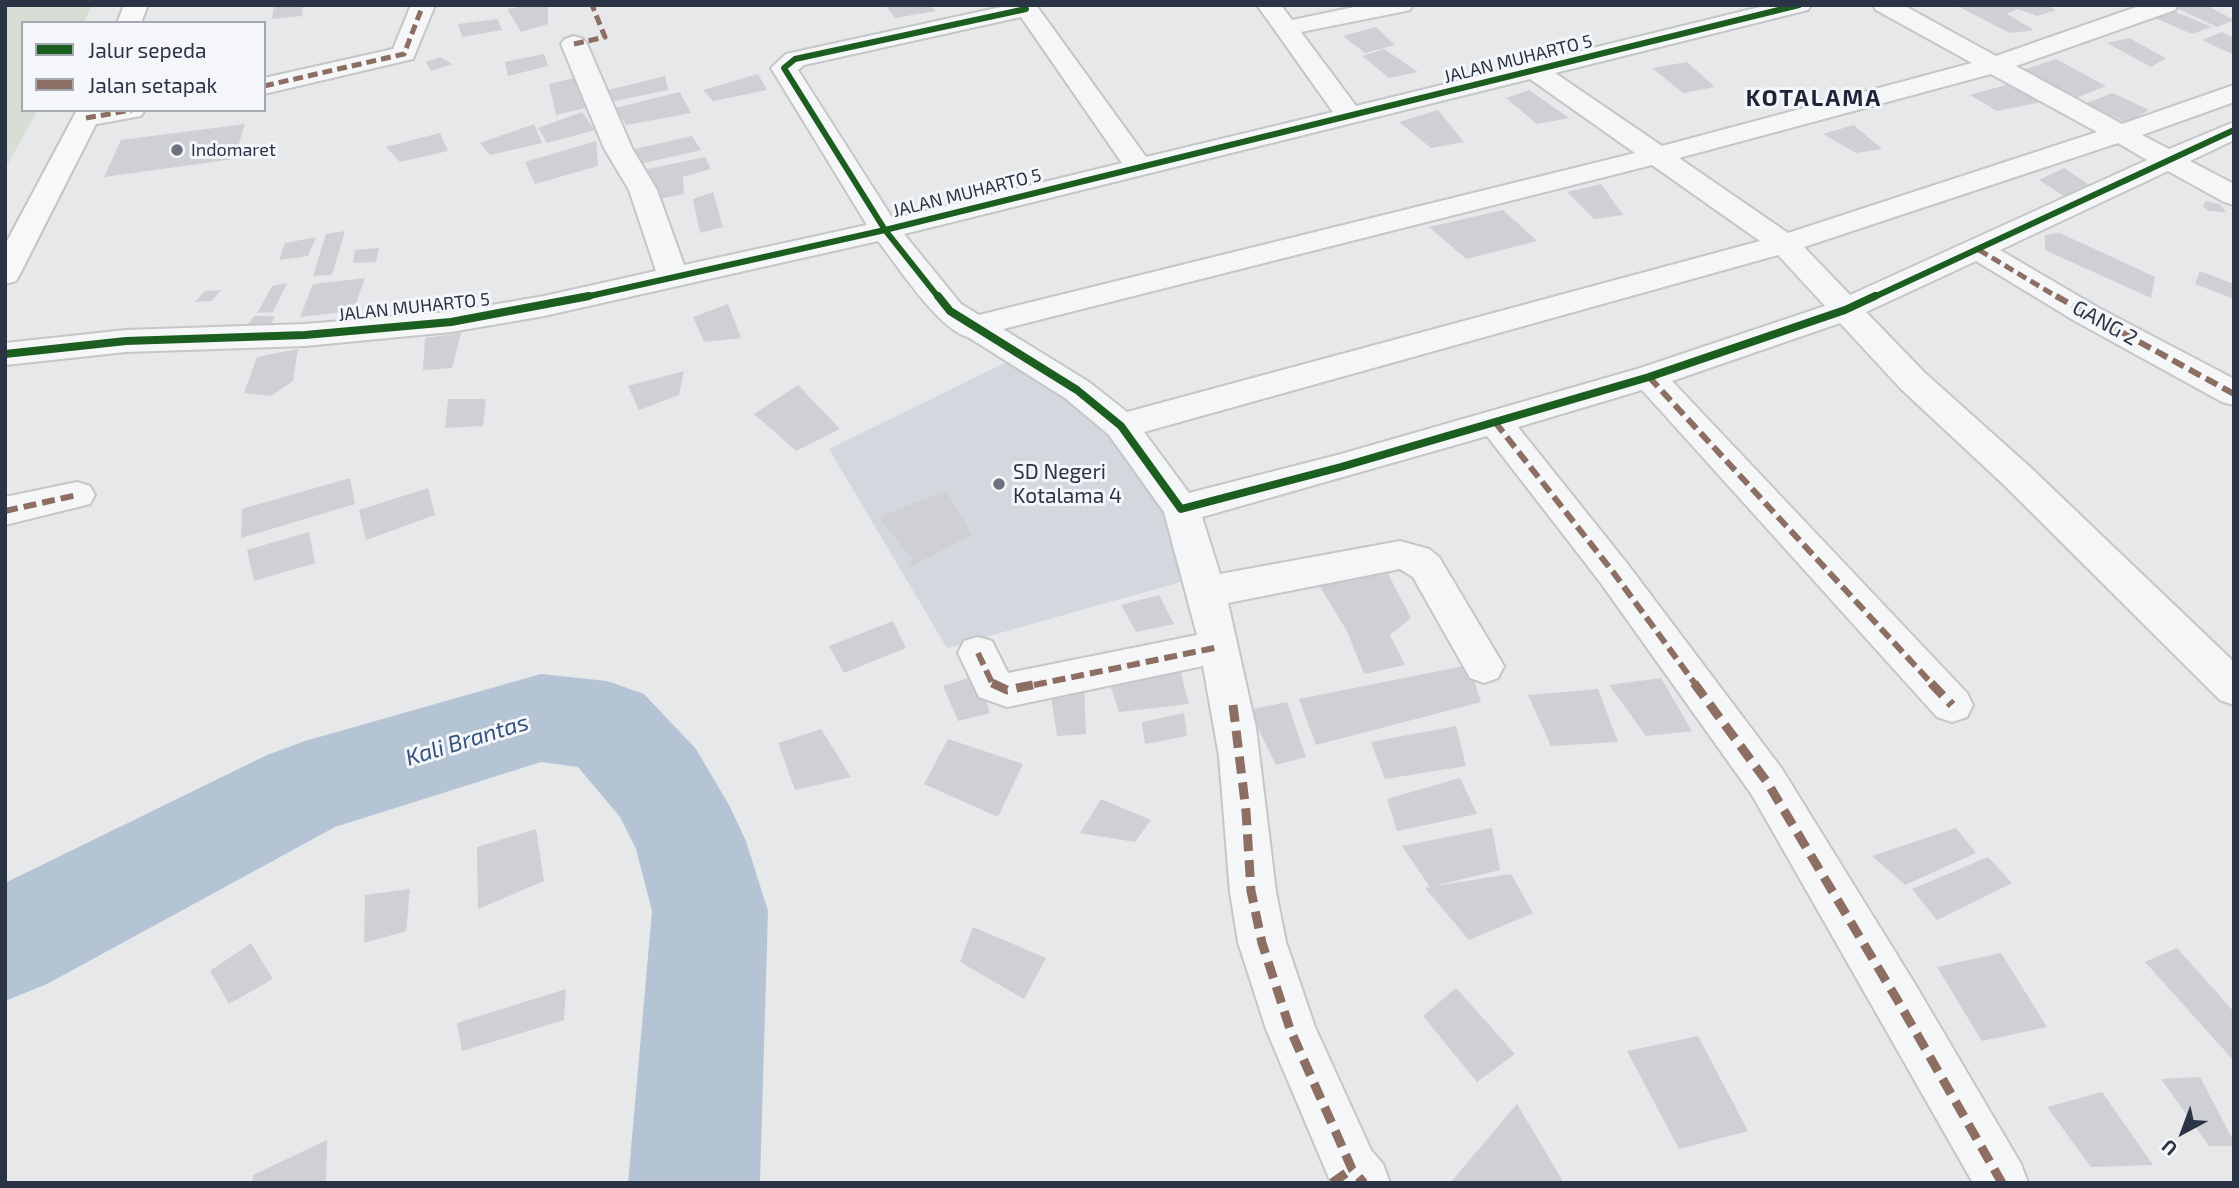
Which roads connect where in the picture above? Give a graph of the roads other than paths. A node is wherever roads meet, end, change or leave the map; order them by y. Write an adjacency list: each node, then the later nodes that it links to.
1 (423, 5): 12 (street)
2 (1269, 5): 8 (street)
3 (1401, 5): 8 (street)
4 (1799, 5): 11 (street, JALAN MUHARTO 5)
5 (1885, 5): 10 (street)
6 (2166, 5): 10 (street)
7 (1025, 7): 21 (street); 23 (street)
8 (1287, 28): 16 (street)
9 (574, 44): 27 (street)
10 (1994, 65): 18 (street); 19 (street)
11 (1536, 71): 16 (street, JALAN MUHARTO 5); 19 (street)
12 (266, 86)
13 (2234, 93): 18 (street)
14 (110, 112): 15 (street)
15 (88, 114): 26 (main road)
16 (1350, 117): 21 (street, JALAN MUHARTO 5)
17 (2234, 130): 20 (street)
18 (2119, 134): 20 (street); 24 (street)
19 (1659, 155): 24 (street); 29 (street)
20 (2166, 160): 22 (street); 25 (street)
21 (1138, 166): 23 (street, JALAN MUHARTO 5)
22 (2234, 196)
23 (886, 230): 27 (street, JALAN MUHARTO 5); 29 (street)
24 (1784, 244): 28 (street); 34 (street)
25 (1979, 250): 28 (street); 32 (street, GANG 2)
26 (5, 274)
27 (673, 276): 30 (street, JALAN MUHARTO 5)
28 (1845, 310): 31 (street); 42 (street)
29 (971, 327): 34 (street)
30 (5, 354)
31 (1648, 377): 33 (street); 43 (street)
32 (2234, 394)
33 (1495, 422): 36 (street); 45 (street)
34 (1121, 426): 36 (street)
35 (77, 495): 37 (street)
36 (1181, 509): 38 (street)
37 (5, 511)
38 (1206, 592): 39 (street); 41 (street)
39 (1219, 647): 40 (street); 44 (street)
40 (978, 653)
41 (1484, 666)
42 (2234, 688)
43 (1952, 705)
44 (1349, 1178)
45 (2002, 1183)

